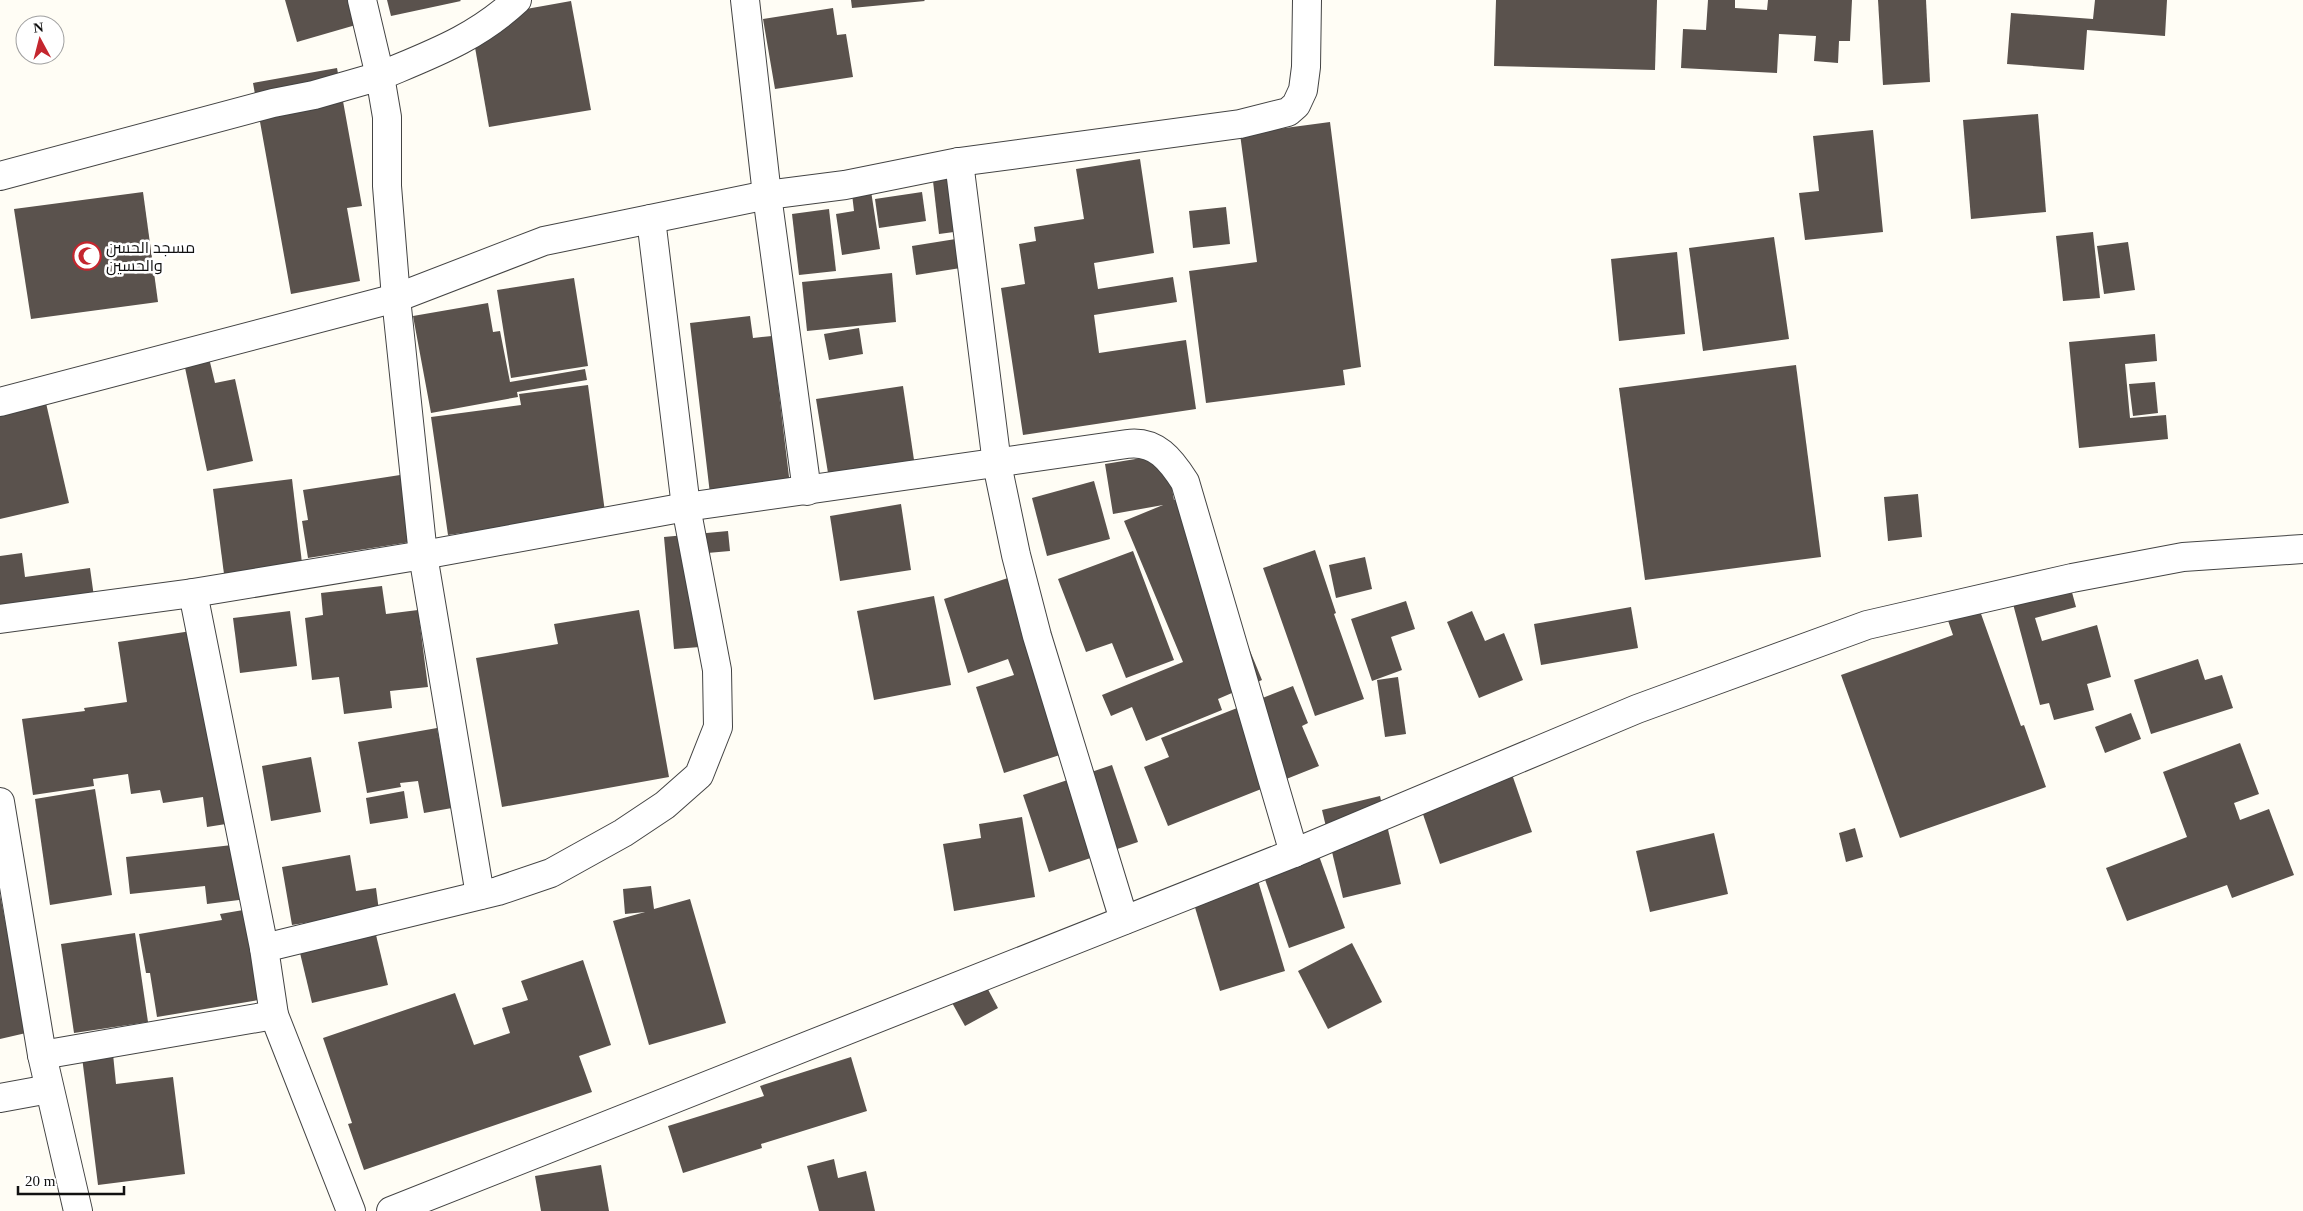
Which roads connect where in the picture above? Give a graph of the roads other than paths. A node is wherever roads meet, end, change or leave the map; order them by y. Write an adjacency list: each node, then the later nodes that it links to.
1 (362, 0): 5 (street)
2 (517, 0): 5 (street)
3 (745, 0): 8 (street)
4 (1307, 0): 6 (street)
5 (380, 76): 7 (street); 10 (street)
6 (959, 162): 8 (street); 12 (street)
7 (0, 176)
8 (767, 195): 9 (street); 13 (street)
9 (651, 218): 10 (street); 14 (street)
10 (396, 298): 11 (street); 16 (street)
11 (0, 402)
12 (997, 464): 13 (street); 20 (street); 22 (street)
13 (807, 491): 14 (street)
14 (686, 507): 16 (street); 21 (street)
15 (2303, 549): 20 (street)
16 (423, 555): 17 (street); 21 (street)
17 (192, 593): 18 (street); 23 (street)
18 (0, 619)
19 (2, 819): 25 (street)
20 (1294, 853): 22 (street)
21 (480, 895): 23 (street)
22 (1124, 920): 30 (street)
23 (264, 948): 24 (street)
24 (274, 1015): 25 (street); 29 (street)
25 (42, 1055): 26 (street)
26 (49, 1089): 27 (street); 28 (street)
27 (0, 1098)
28 (78, 1211)
29 (351, 1211)
30 (391, 1211)

